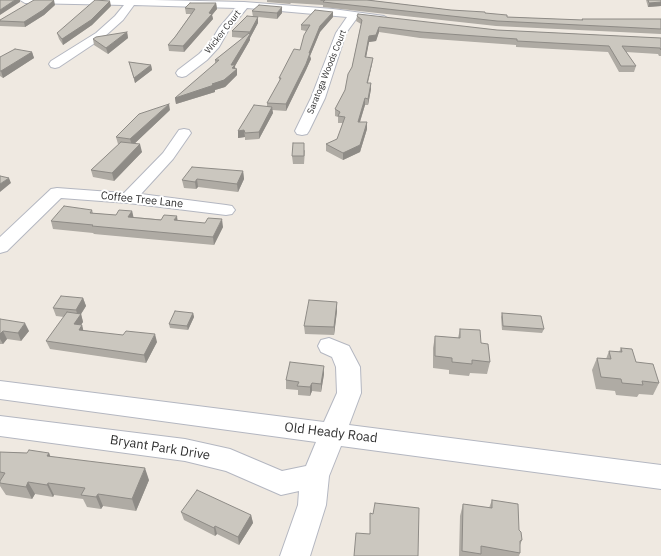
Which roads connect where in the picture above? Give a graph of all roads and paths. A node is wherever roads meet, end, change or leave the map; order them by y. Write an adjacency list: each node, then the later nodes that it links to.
1 (33, 0): 2 (street); 3 (street)
2 (132, 2): 4 (street); 7 (street)
3 (22, 4)
4 (244, 5): 5 (street); 8 (street, Wicker Court)
5 (354, 15): 6 (street); 9 (street, Saratoga Woods Court)
6 (395, 20)
7 (55, 64)
8 (182, 73)
9 (302, 131)
10 (184, 133): 11 (street)
11 (128, 198): 12 (street, Coffee Tree Lane); 13 (street, Coffee Tree Lane)
12 (226, 210)
13 (0, 247)
14 (329, 346): 17 (street)
15 (0, 390): 17 (street, Old Heady Road)
16 (0, 426): 18 (street, Bryant Park Drive)
17 (333, 433): 18 (street); 19 (street, Old Heady Road)
18 (315, 476): 20 (street)
19 (661, 477)
20 (295, 556)

